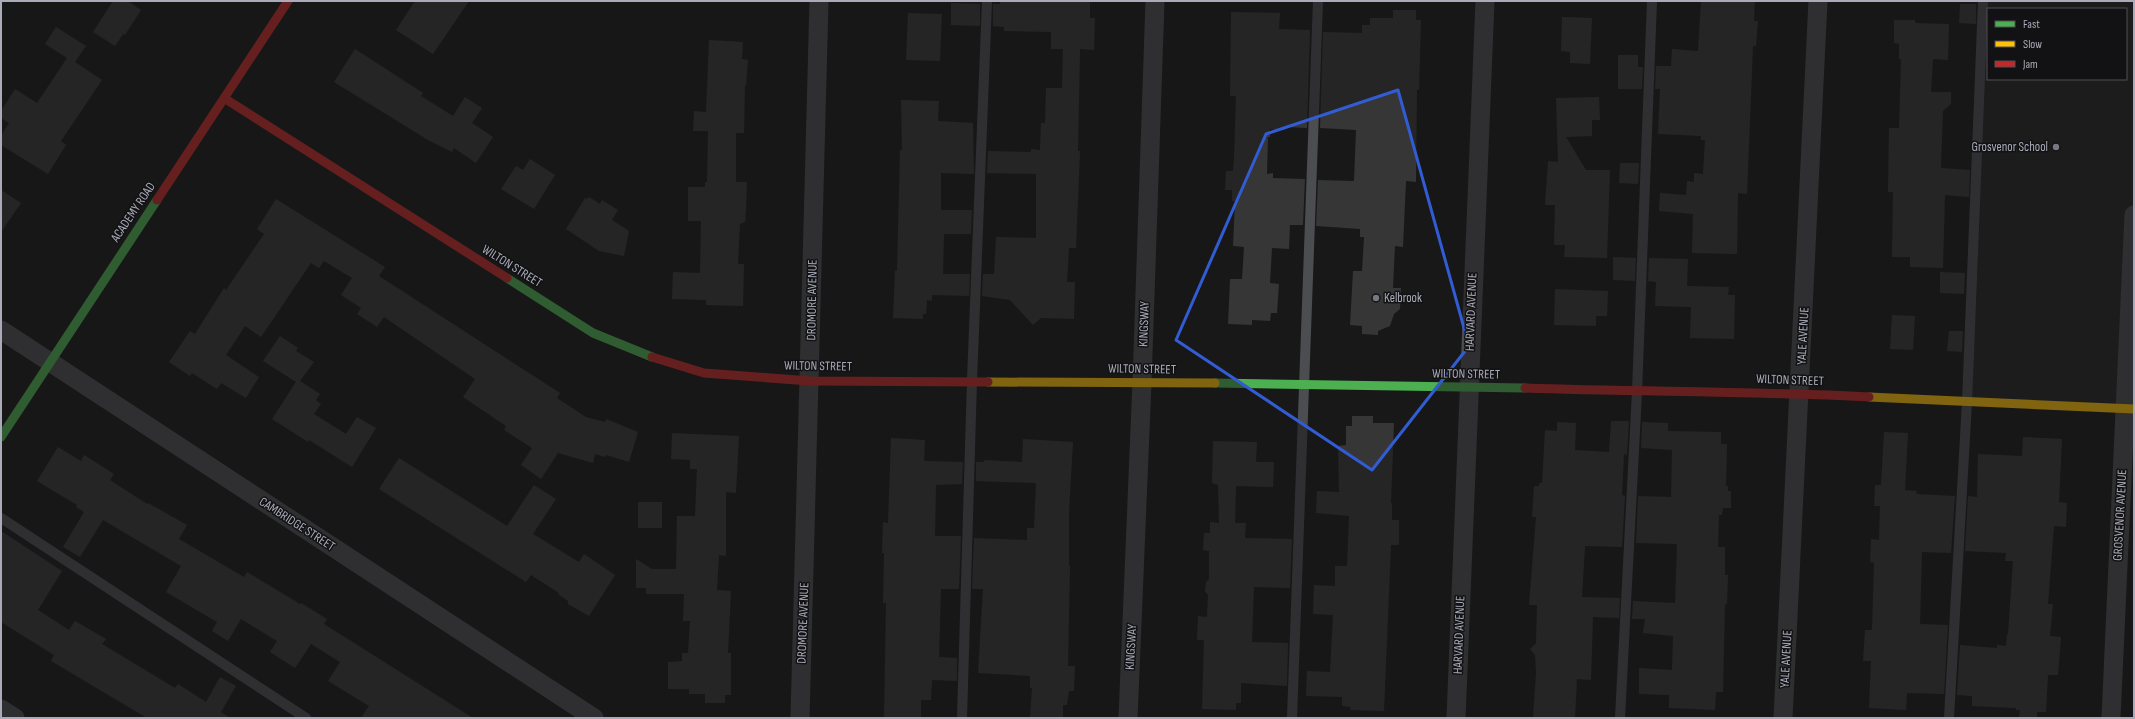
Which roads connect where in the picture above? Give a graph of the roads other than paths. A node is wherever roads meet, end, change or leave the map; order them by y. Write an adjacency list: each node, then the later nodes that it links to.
1 (288, 1): 10 (street, ACADEMY ROAD)
2 (819, 1): 15 (street, DROMORE AVENUE)
3 (987, 1): 14 (lane)
4 (1155, 1): 16 (street, KINGSWAY)
5 (1318, 1): 17 (lane)
6 (1485, 1): 18 (street, HARVARD AVENUE)
7 (1652, 1): 19 (lane)
8 (1818, 1): 20 (street, YALE AVENUE)
9 (1983, 1): 21 (lane)
10 (224, 98): 13 (street, ACADEMY ROAD); 15 (street, WILTON STREET)
11 (2134, 215): 22 (street, GROSVENOR AVENUE)
12 (1, 330): 13 (street, CAMBRIDGE STREET)
13 (49, 362): 23 (street, ACADEMY ROAD); 28 (street, CAMBRIDGE STREET)
14 (972, 380): 15 (street, WILTON STREET); 16 (street, WILTON STREET); 30 (lane)
15 (810, 381): 29 (street, DROMORE AVENUE)
16 (1142, 382): 17 (street, WILTON STREET); 31 (street, KINGSWAY)
17 (1305, 385): 18 (street, WILTON STREET); 32 (lane)
18 (1470, 387): 19 (street, WILTON STREET); 33 (street, HARVARD AVENUE)
19 (1637, 392): 20 (street, WILTON STREET); 34 (lane)
20 (1800, 394): 21 (street, WILTON STREET); 35 (street, YALE AVENUE)
21 (1968, 402): 22 (street, WILTON STREET); 36 (lane)
22 (2130, 409): 37 (street, GROSVENOR AVENUE)
23 (1, 438)
24 (1, 518): 27 (lane)
25 (1, 709): 26 (street)
26 (15, 718)
27 (306, 718)
28 (594, 718)
29 (800, 718)
30 (962, 718)
31 (1128, 718)
32 (1292, 718)
33 (1456, 718)
34 (1620, 718)
35 (1783, 718)
36 (1949, 718)
37 (2111, 718)

